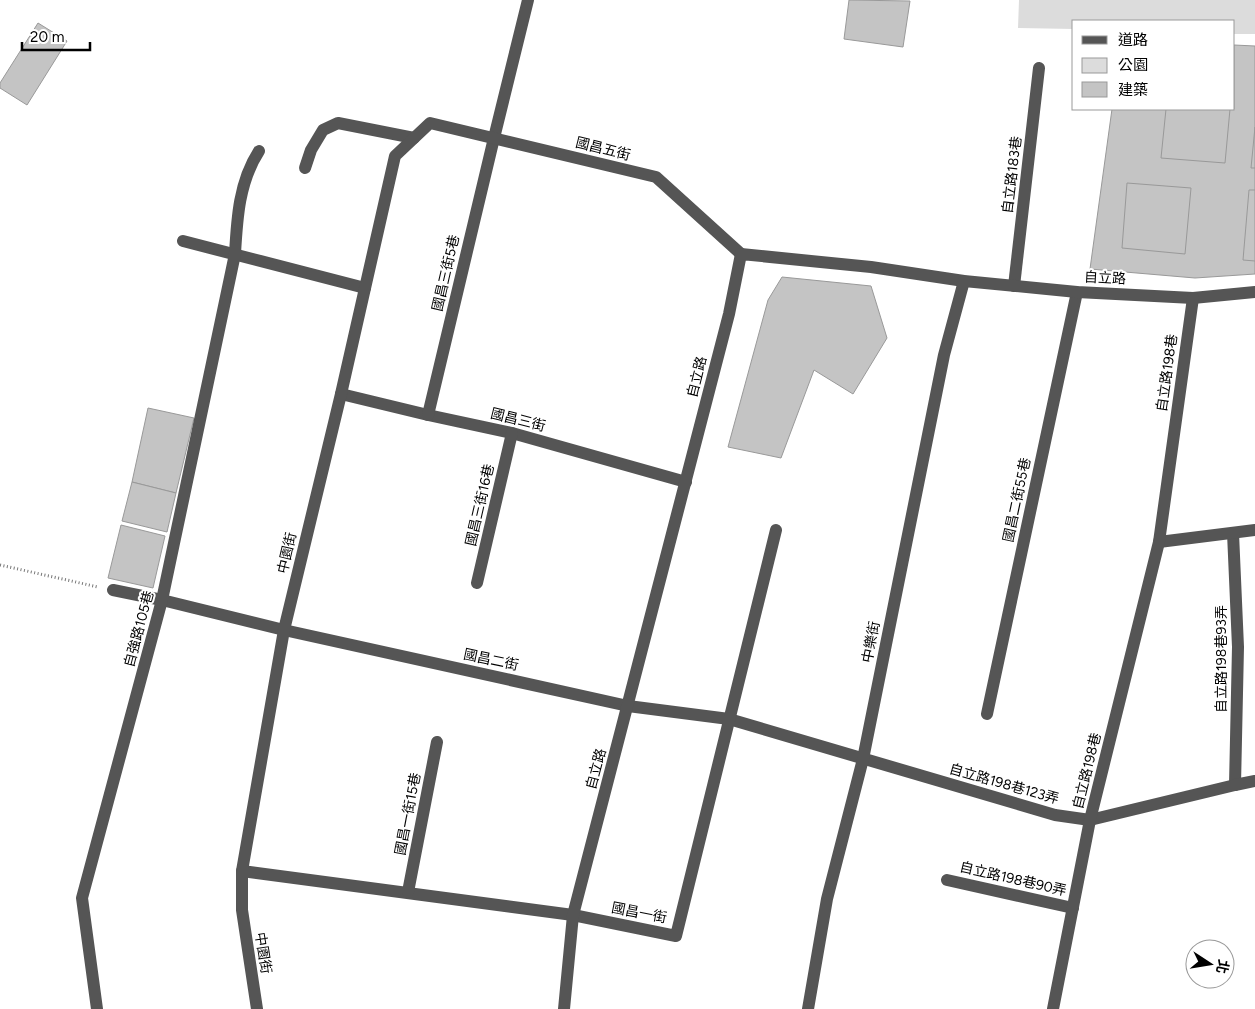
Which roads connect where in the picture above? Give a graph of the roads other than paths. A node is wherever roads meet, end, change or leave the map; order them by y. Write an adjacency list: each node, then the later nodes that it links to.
1 (528, 0): 5 (street, 國昌三街5巷)
2 (1039, 68): 12 (street, 自立路183巷)
3 (430, 123): 4 (street, 中園街); 5 (street, 國昌五街)
4 (414, 138): 7 (street); 13 (street, 中園街)
5 (494, 138): 10 (street, 國昌五街); 18 (street, 國昌三街5巷)
6 (259, 151): 9 (street, 自強路105巷)
7 (305, 168)
8 (183, 241): 9 (street)
9 (235, 254): 13 (street); 27 (street, 自強路105巷)
10 (742, 254): 11 (street, 自立路); 20 (street, 自立路)
11 (964, 282): 12 (street, 自立路); 33 (street, 中樂街)
12 (1014, 286): 14 (street, 自立路)
13 (365, 288): 17 (street, 中園街)
14 (1077, 292): 16 (street, 自立路); 30 (street, 國昌二街55巷)
15 (1255, 292): 16 (street, 自立路)
16 (1193, 298): 24 (street, 自立路198巷)
17 (341, 394): 18 (street, 國昌三街); 28 (street, 中園街)
18 (428, 415): 19 (street, 國昌三街)
19 (512, 433): 20 (street, 國昌三街); 25 (street, 國昌三街16巷)
20 (686, 482): 29 (street, 自立路)
21 (776, 530): 31 (street, 國昌一街)
22 (1255, 530): 23 (street)
23 (1233, 533): 24 (street); 35 (street, 自立路198巷93弄)
24 (1159, 542): 36 (street, 自立路198巷)
25 (478, 583)
26 (113, 590): 27 (street, 國昌二街)
27 (162, 600): 28 (street, 國昌二街); 42 (street, 自強路105巷)
28 (284, 630): 29 (street, 國昌二街); 37 (street, 中園街)
29 (628, 706): 31 (street, 國昌二街); 41 (street, 自立路)
30 (987, 714)
31 (729, 719): 33 (street, 國昌二街); 41 (street, 國昌一街)
32 (437, 742): 39 (street, 國昌一街15巷)
33 (863, 759): 36 (street, 自立路198巷123弄); 45 (street, 中樂街)
34 (1255, 781): 35 (street, 自立路198巷123弄)
35 (1235, 784): 36 (street, 自立路198巷123弄)
36 (1090, 820): 40 (street, 自立路198巷)
37 (242, 871): 39 (street, 國昌一街); 43 (street, 中園街)
38 (947, 880): 40 (street, 自立路198巷90弄)
39 (408, 892): 41 (street, 國昌一街)
40 (1073, 908): 46 (street, 自立路198巷)
41 (573, 915): 44 (street, 自立路)
42 (97, 1009)
43 (256, 1009)
44 (564, 1009)
45 (808, 1009)
46 (1053, 1009)

